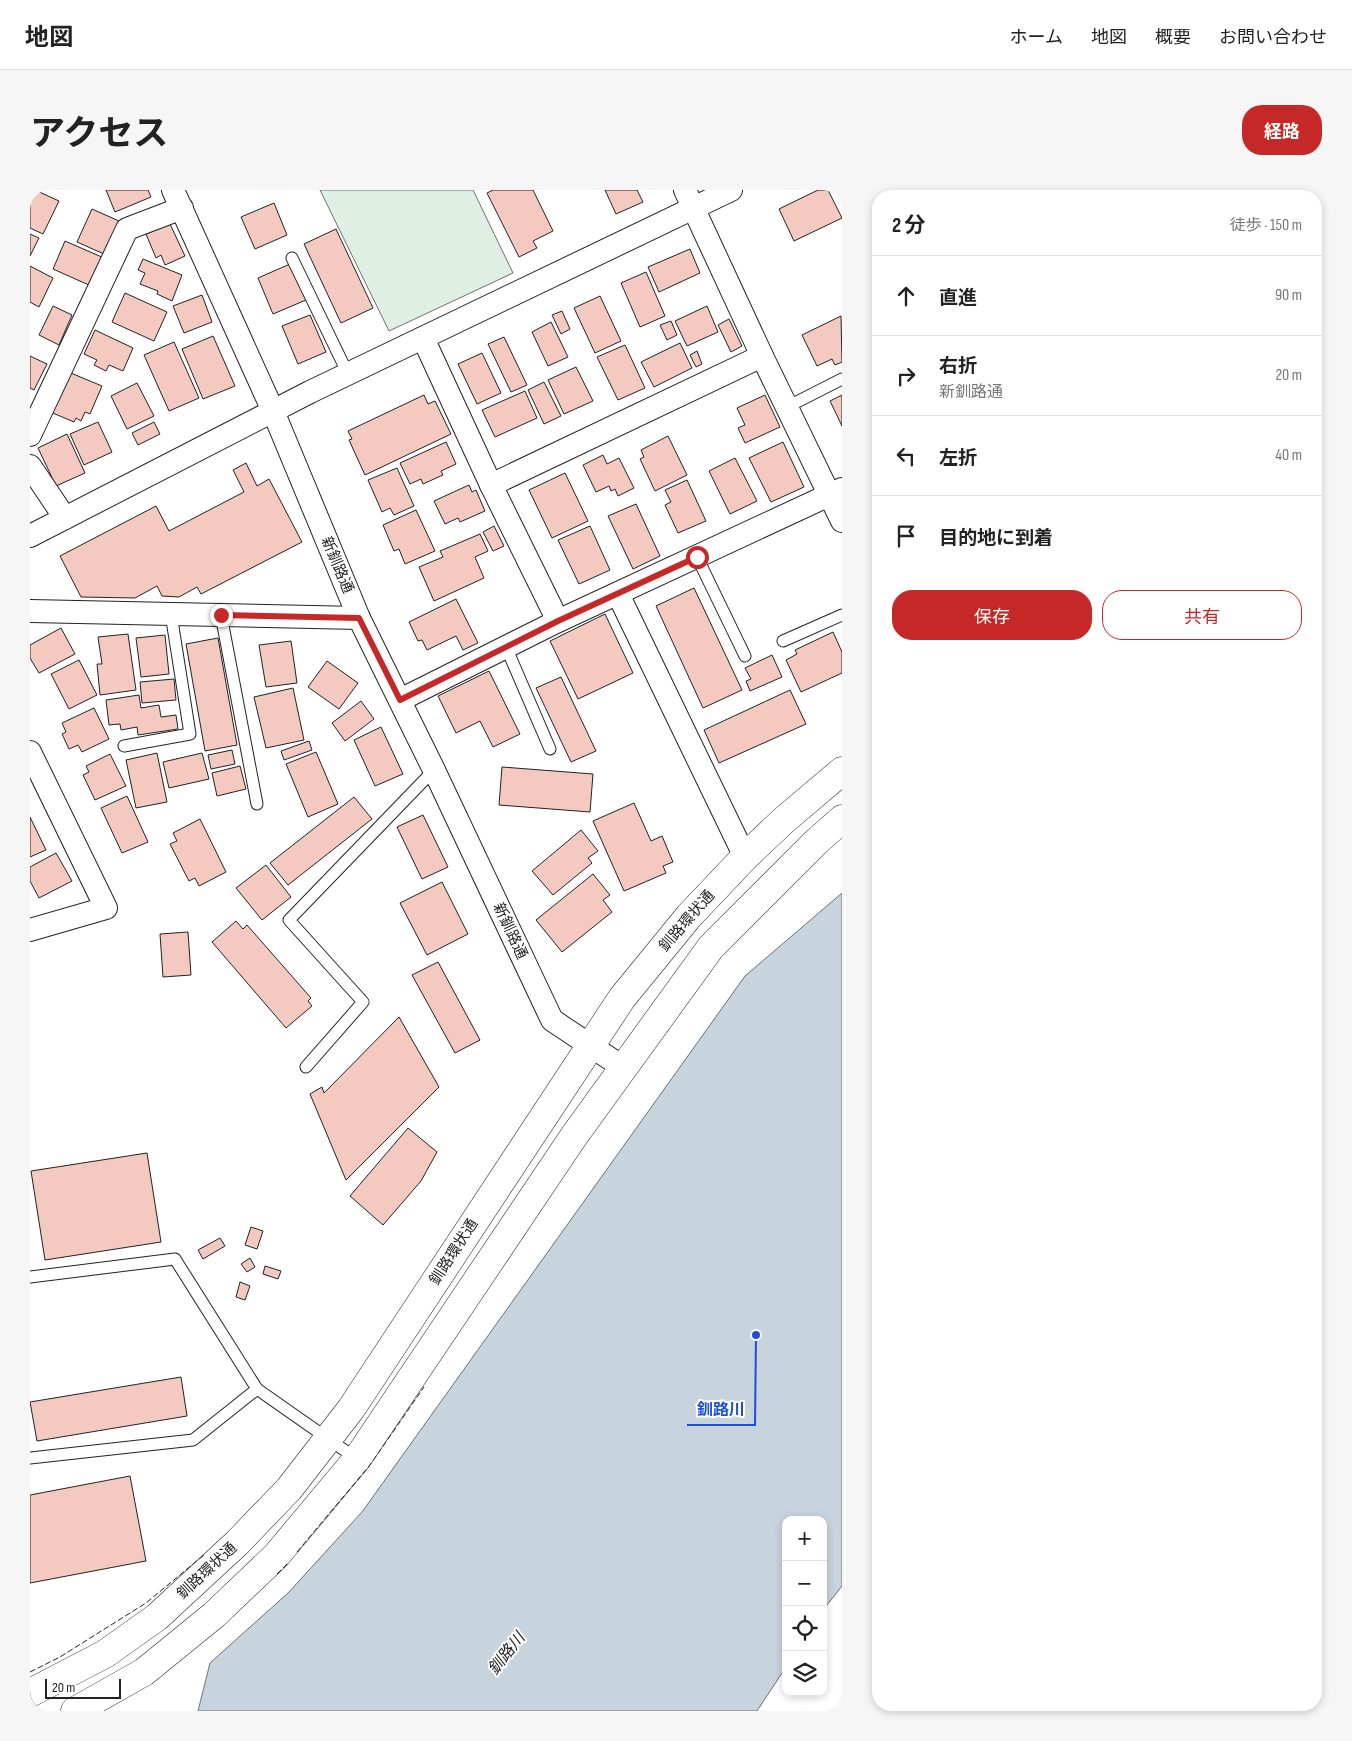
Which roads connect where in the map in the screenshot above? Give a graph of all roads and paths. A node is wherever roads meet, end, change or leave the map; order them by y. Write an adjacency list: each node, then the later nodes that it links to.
1 (731, 190): 2 (street)
2 (689, 198): 5 (street); 6 (street)
3 (177, 199): 10 (street, 新釧路通); 11 (street)
4 (292, 258): 7 (lane)
5 (423, 338): 7 (street); 13 (street)
6 (762, 356): 9 (street); 13 (street)
7 (348, 374): 10 (street)
8 (842, 379): 9 (lane)
9 (787, 408): 14 (street)
10 (273, 411): 15 (street); 24 (street, 新釧路通)
11 (30, 435)
12 (30, 466): 15 (street)
13 (491, 485): 25 (street)
14 (836, 492): 16 (street); 18 (street)
15 (65, 518): 17 (street)
16 (842, 521)
17 (30, 536)
18 (697, 557): 19 (street); 28 (lane)
19 (618, 594): 25 (street); 37 (street)
20 (30, 611): 21 (street)
21 (171, 614): 22 (street); 30 (lane)
22 (221, 615): 24 (street); 35 (lane)
23 (842, 615): 26 (lane)
24 (359, 618): 29 (street, 新釧路通)
25 (558, 621): 27 (street)
26 (783, 641)
27 (506, 647): 29 (street); 31 (lane)
28 (745, 656)
29 (400, 700): 33 (street, 新釧路通)
30 (124, 746)
31 (550, 749)
32 (30, 752): 38 (street)
33 (434, 770): 39 (street, 新釧路通); 40 (lane)
34 (842, 771): 37 (highway, 釧路環状通)
35 (257, 804)
36 (842, 819): 41 (highway)
37 (745, 857): 39 (highway, 釧路環状通)
38 (30, 930)
39 (591, 1046): 41 (street, 新釧路通); 44 (highway, 釧路環状通)
40 (306, 1067)
41 (624, 1068): 46 (highway)
42 (30, 1277): 43 (lane)
43 (257, 1389): 44 (lane); 45 (lane)
44 (328, 1439): 46 (lane); 47 (highway, 釧路環状通)
45 (30, 1458)
46 (357, 1459): 48 (highway)
47 (30, 1693)
48 (75, 1711)

